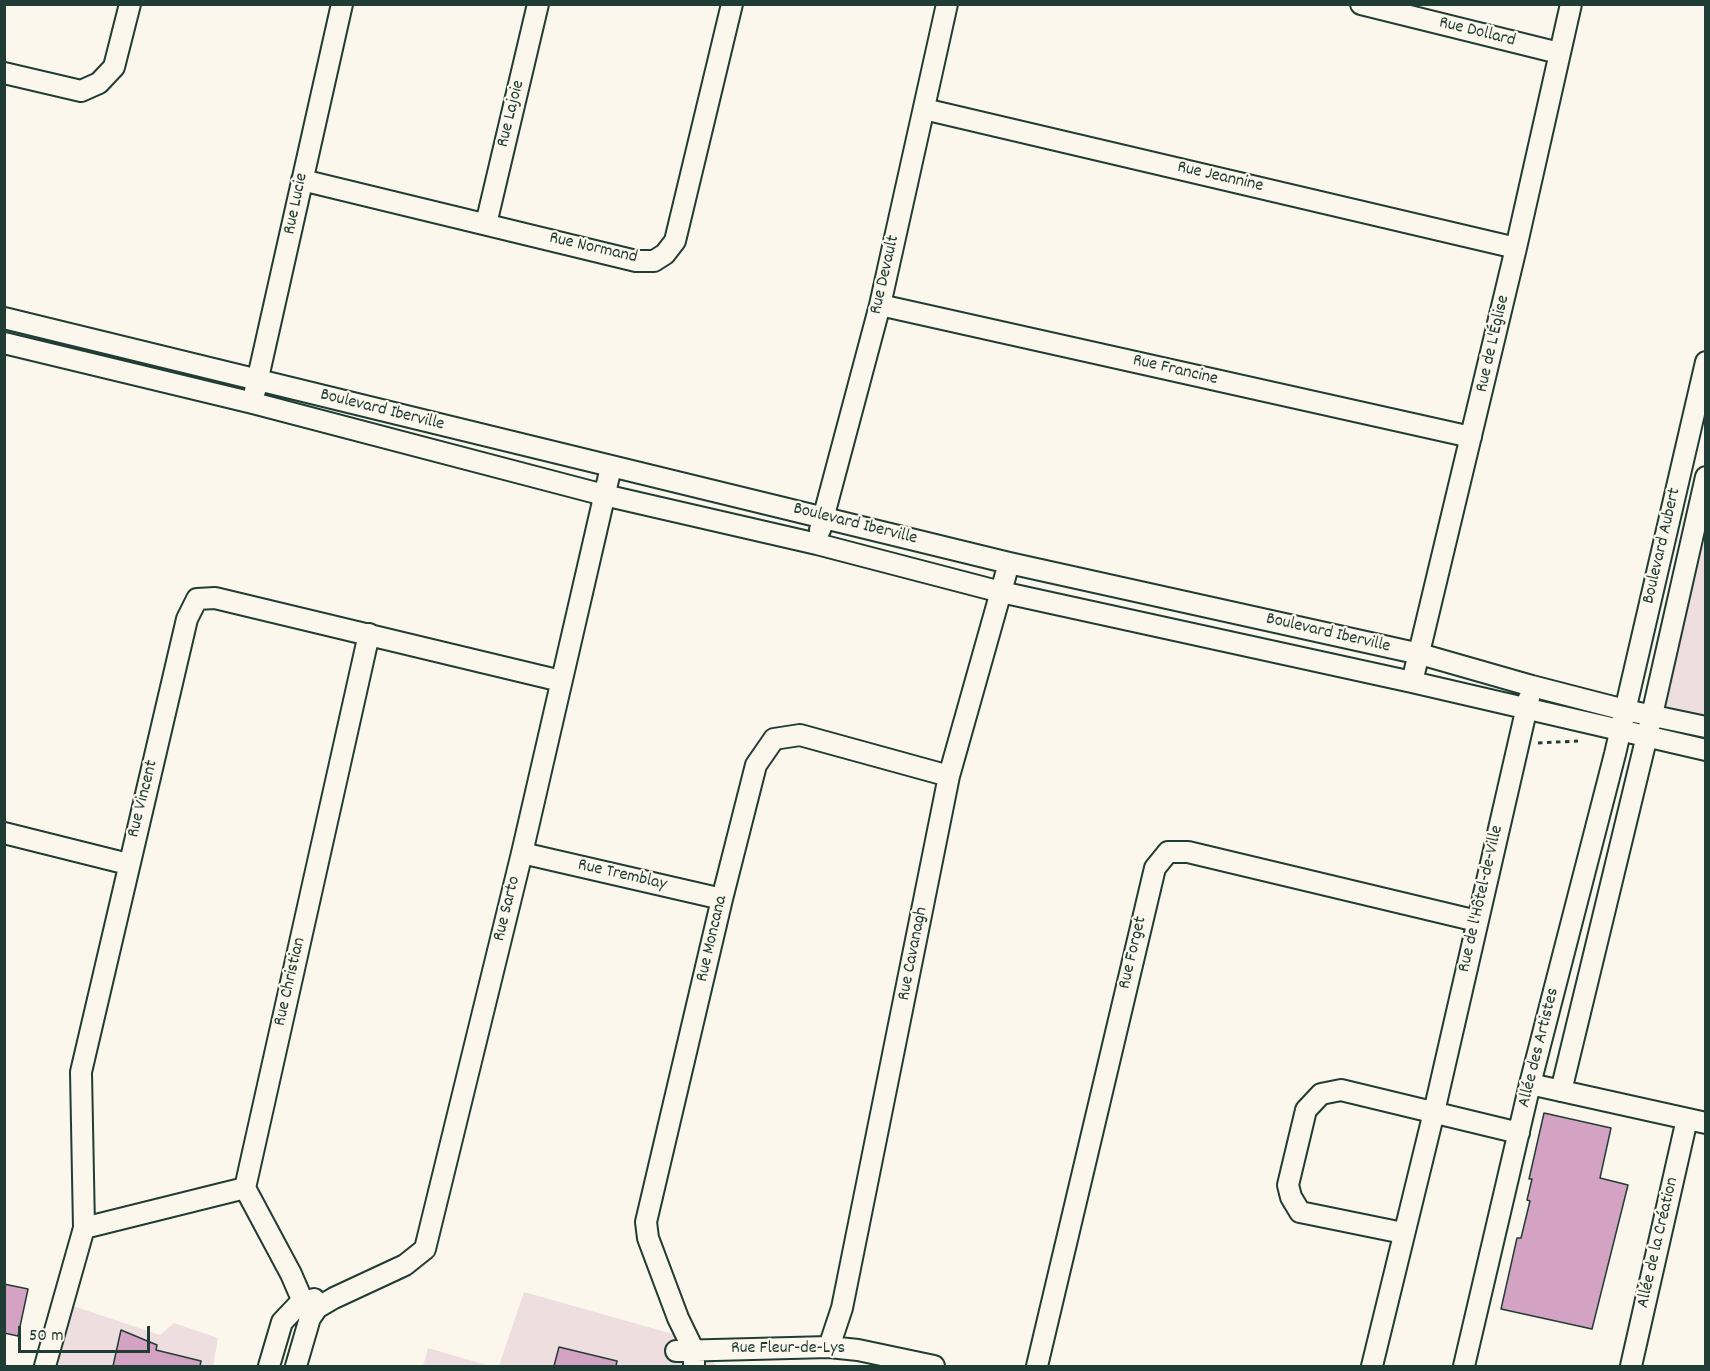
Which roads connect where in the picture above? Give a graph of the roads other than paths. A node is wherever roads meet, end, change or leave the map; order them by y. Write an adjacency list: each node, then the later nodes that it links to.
1 (130, 4): 9 (street)
2 (342, 4): 11 (street, Rue Lucie)
3 (538, 4): 12 (street, Rue Lajoie)
4 (732, 4): 12 (street, Rue Normand)
5 (947, 4): 10 (street, Rue Devault)
6 (1361, 4): 8 (street, Rue Dollard)
7 (1571, 4): 8 (street, Rue de L'Église)
8 (1559, 53): 13 (street, Rue de L'Église)
9 (4, 73)
10 (924, 109): 13 (street, Rue Jeannine); 14 (street, Rue Devault)
11 (302, 180): 12 (street, Rue Normand); 18 (street, Rue Lucie)
12 (486, 224)
13 (1516, 248): 20 (street, Rue de L'Église)
14 (879, 305): 20 (street, Rue Francine); 24 (street, Rue Devault)
15 (4, 318): 18 (street, Boulevard Iberville)
16 (4, 344): 19 (street, Boulevard Iberville)
17 (1706, 362): 34 (street, Boulevard Aubert)
18 (258, 380): 19 (street, Rue Lucie); 21 (street, Boulevard Iberville)
19 (253, 403): 23 (street, Boulevard Iberville)
20 (1472, 437): 29 (street, Rue de L'Église)
21 (611, 467): 23 (street, Rue Sarto); 24 (street, Boulevard Iberville)
22 (1706, 477): 35 (street, Boulevard Aubert)
23 (604, 495): 25 (street, Boulevard Iberville); 30 (street, Rue Sarto)
24 (822, 517): 25 (street, Rue Devault); 26 (street, Boulevard Iberville)
25 (817, 544): 27 (street, Boulevard Iberville)
26 (1010, 563): 27 (street, Rue Cavanagh); 29 (street, Boulevard Iberville)
27 (1001, 592): 31 (street, Boulevard Iberville); 40 (street, Rue Cavanagh)
28 (369, 634): 30 (street, Rue Vincent); 43 (street, Rue Vincent); 51 (street, Rue Christian)
29 (1420, 654): 31 (street, Rue de L'Église); 32 (street, Boulevard Iberville)
30 (561, 681): 42 (street, Rue Sarto)
31 (1412, 682): 33 (street, Boulevard Iberville)
32 (1532, 686): 33 (street, Rue de l'Hôtel-de-Ville); 34 (street, Boulevard Iberville)
33 (1527, 709): 37 (street, Boulevard Iberville); 45 (street, Rue de l'Hôtel-de-Ville)
34 (1625, 710): 35 (street, Boulevard Iberville); 37 (street, Boulevard Aubert)
35 (1652, 715): 36 (street, Boulevard Iberville); 38 (street, Boulevard Aubert)
36 (1706, 727)
37 (1621, 730): 38 (street, Boulevard Iberville); 46 (street, Allée des Artistes)
38 (1646, 736): 39 (street, Boulevard Iberville); 47 (street, Boulevard Aubert)
39 (1706, 750)
40 (950, 776): 44 (street, Rue Moncana); 55 (street, Rue Cavanagh)
41 (4, 833): 43 (street)
42 (522, 853): 44 (street, Rue Tremblay); 54 (street, Rue Sarto)
43 (128, 864): 52 (street, Rue Vincent)
44 (722, 899): 56 (street, Rue Moncana)
45 (1476, 921): 48 (street, Rue de l'Hôtel-de-Ville); 61 (street, Rue Forget)
46 (1530, 1083): 47 (street); 50 (street, Allée des Artistes)
47 (1561, 1091): 49 (street)
48 (1434, 1112): 50 (street); 53 (street, Rue de l'Hôtel-de-Ville); 53 (street)
49 (1696, 1121): 64 (street, Allée de la Création)
50 (1520, 1133): 63 (street, Allée des Artistes)
51 (245, 1188): 52 (street); 54 (street)
52 (84, 1228): 57 (street, Rue Vincent)
53 (1403, 1233): 62 (street, Rue de l'Hôtel-de-Ville)
54 (307, 1310): 58 (street); 59 (street)
55 (829, 1347): 56 (street, Rue Fleur-de-Lys); 60 (street, Rue Fleur-de-Lys)
56 (683, 1359)
57 (45, 1366)
58 (269, 1366)
59 (296, 1366)
60 (934, 1366)
61 (1037, 1366)
62 (1372, 1366)
63 (1464, 1366)
64 (1631, 1366)

